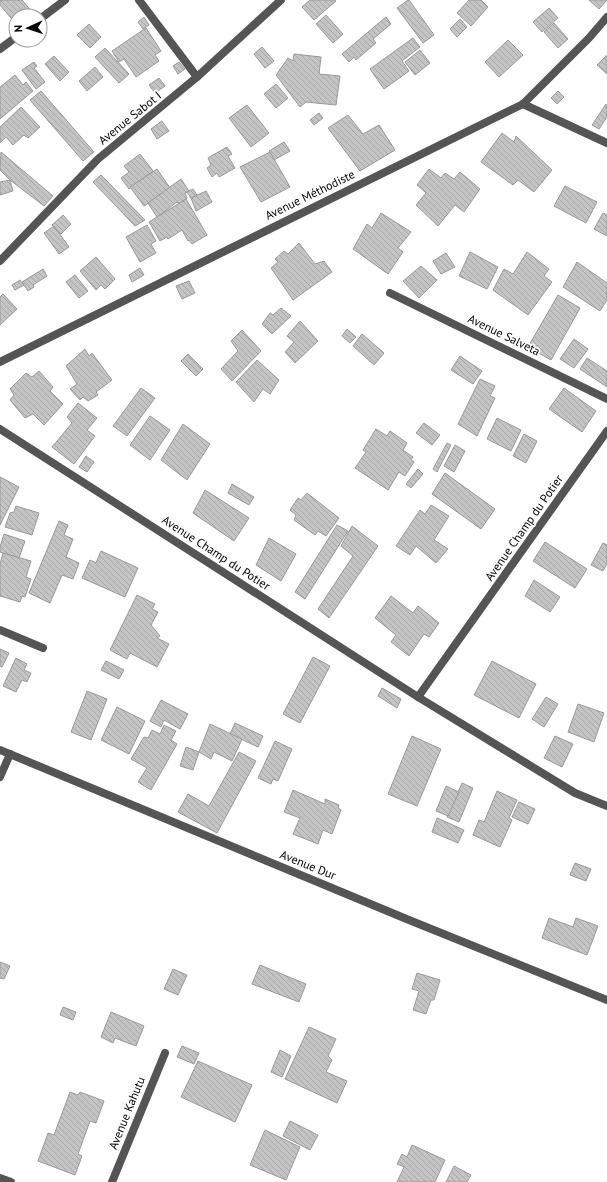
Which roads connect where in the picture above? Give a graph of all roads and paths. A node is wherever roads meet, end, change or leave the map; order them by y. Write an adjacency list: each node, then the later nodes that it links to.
1 (66, 0): 4 (street)
2 (139, 0): 6 (street)
3 (281, 0): 6 (street, Avenue Sabot I)
4 (48, 12)
5 (607, 17): 7 (street, Avenue Méthodiste)
6 (197, 78): 9 (street, Avenue Sabot I)
7 (523, 104): 8 (street); 11 (street, Avenue Méthodiste)
8 (607, 143)
9 (0, 261)
10 (390, 293): 12 (street, Avenue Salveta)
11 (0, 362)
12 (607, 399)
13 (0, 429): 17 (street, Avenue Champ du Potier)
14 (607, 431): 17 (street, Avenue Champ du Potier)
15 (0, 630): 16 (street)
16 (43, 648)
17 (418, 697): 21 (street, Avenue Champ du Potier)
18 (0, 750): 19 (street, Avenue Dur)
19 (10, 754): 20 (street); 22 (street, Avenue Dur)
20 (0, 777)
21 (607, 806)
22 (607, 1000)
23 (165, 1053): 26 (street, Avenue Kahutu)
24 (0, 1178): 25 (street)
25 (11, 1182)
26 (112, 1182)

